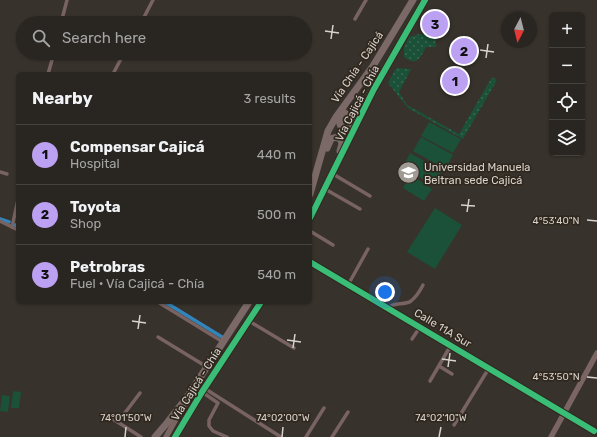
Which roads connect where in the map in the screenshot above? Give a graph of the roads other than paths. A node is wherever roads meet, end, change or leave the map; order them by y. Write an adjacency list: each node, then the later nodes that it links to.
1 (67, 0): 6 (street)
2 (154, 0): 7 (street)
3 (366, 0): 8 (street)
4 (413, 0): 14 (highway, Vía Chía - Cajicá)
5 (425, 0): 11 (highway, Vía Cajicá - Chía)
6 (63, 16)
7 (145, 16)
8 (355, 19)
9 (52, 60): 12 (street)
10 (120, 60): 13 (street)
11 (388, 64): 14 (highway); 16 (highway, Vía Cajicá - Chía)
12 (49, 72)
13 (114, 72)
14 (356, 90): 18 (highway, Vía Chía - Cajicá)
15 (0, 172): 17 (street)
16 (334, 172): 18 (highway); 20 (highway, Vía Cajicá - Chía); 21 (street)
17 (7, 174)
18 (315, 175): 19 (highway, Vía Chía - Cajicá)
19 (312, 186)
20 (325, 189): 23 (street); 24 (highway, Vía Cajicá - Chía)
21 (370, 196)
22 (16, 209): 26 (street)
23 (360, 209)
24 (312, 214)
25 (0, 221): 26 (street)
26 (12, 226): 27 (street)
27 (16, 229)
28 (312, 232): 29 (street)
29 (333, 245)
30 (368, 249): 32 (street)
31 (312, 263): 32 (street, Calle 11A Sur)
32 (348, 285): 37 (street, Calle 11A Sur)
33 (423, 285): 37 (street)
34 (161, 304): 42 (street)
35 (248, 304): 42 (highway)
36 (260, 304): 38 (highway, Vía Cajicá - Chía)
37 (388, 308): 39 (street, Calle 11A Sur)
38 (249, 321): 44 (street); 51 (highway, Vía Cajicá - Chía)
39 (420, 327): 41 (street); 43 (street, Calle 11A Sur)
40 (158, 337): 47 (street)
41 (412, 339)
42 (223, 342): 47 (highway)
43 (451, 345): 46 (street); 48 (street, Calle 11A Sur)
44 (294, 348)
45 (597, 353): 56 (main road)
46 (438, 366): 49 (street); 50 (street)
47 (207, 367): 53 (highway)
48 (489, 368): 56 (street, Calle 11A Sur); 59 (street)
49 (452, 374)
50 (430, 381)
51 (203, 390): 64 (highway, Vía Cajicá - Chía); 65 (street); 66 (street)
52 (140, 393): 58 (street)
53 (188, 396): 62 (highway); 63 (main road)
54 (324, 408): 67 (street)
55 (348, 412): 68 (street)
56 (564, 413): 60 (street, Calle 11A Sur); 69 (main road)
57 (105, 414): 58 (street)
58 (118, 422): 61 (street)
59 (454, 425)
60 (594, 431)
61 (142, 437)
62 (155, 437)
63 (166, 437)
64 (175, 437)
65 (227, 437)
66 (281, 437)
67 (306, 437)
68 (332, 437)
69 (550, 437)

